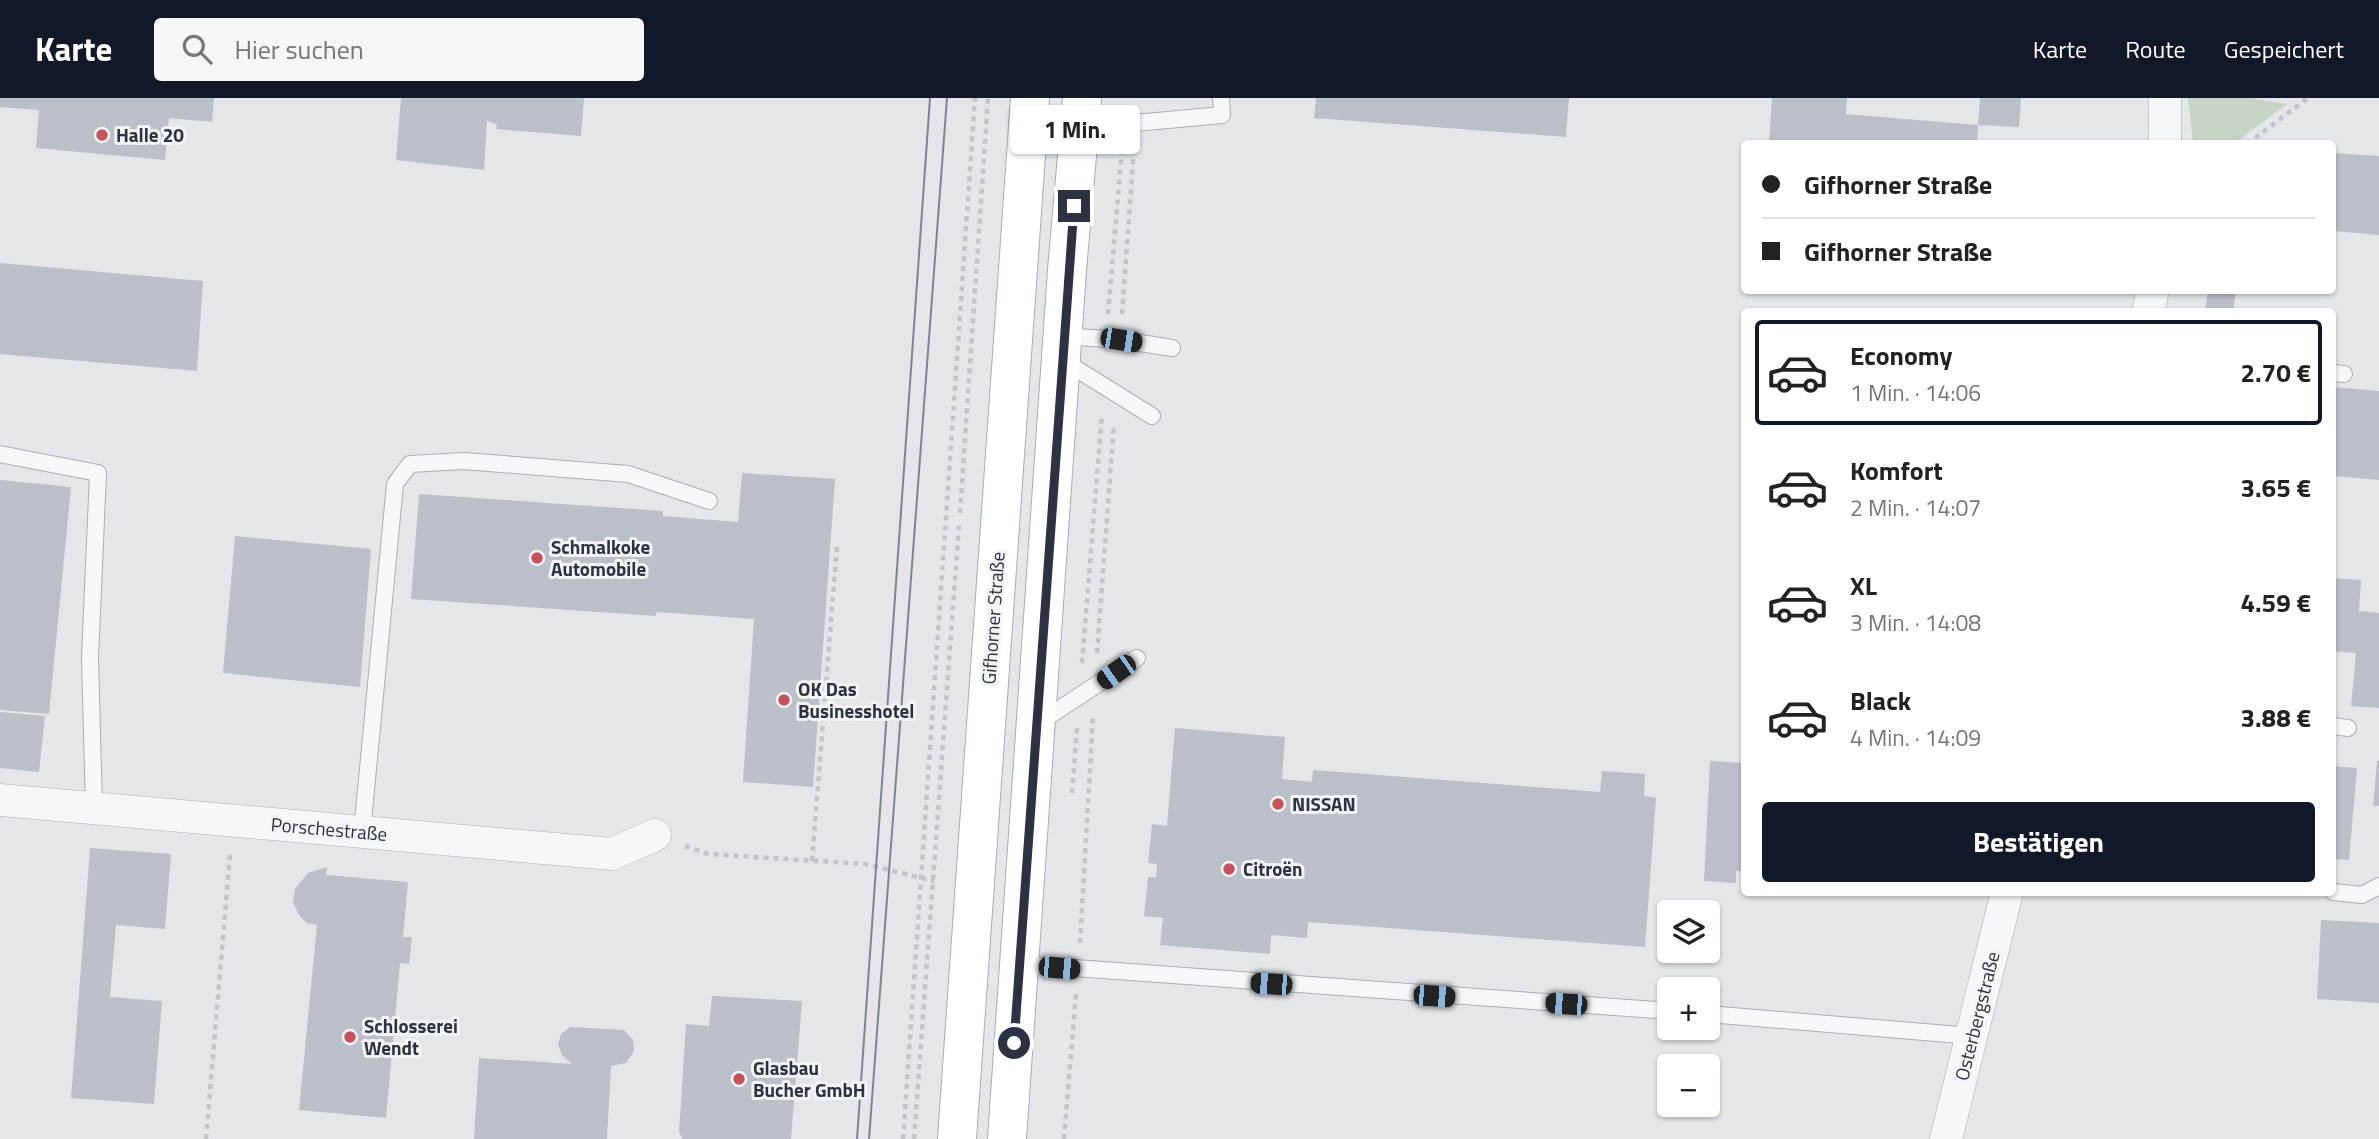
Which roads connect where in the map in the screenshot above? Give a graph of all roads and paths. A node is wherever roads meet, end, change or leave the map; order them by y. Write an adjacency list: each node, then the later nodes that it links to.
1 (975, 98): 30 (path)
2 (988, 98): 31 (path)
3 (1030, 98): 43 (main road, Gifhorner Straße)
4 (1221, 98): 8 (lane)
5 (2165, 98): 9 (street)
6 (2308, 98): 10 (path)
7 (1081, 110): 8 (lane); 12 (main road)
8 (1130, 124): 11 (path); 11 (path)
9 (2165, 140)
10 (2252, 140)
11 (1114, 340): 12 (lane); 13 (lane)
12 (1063, 348): 14 (lane); 22 (main road)
13 (1172, 348)
14 (1110, 389): 15 (lane); 20 (path); 21 (path)
15 (1152, 416)
16 (0, 454): 25 (lane)
17 (709, 501): 27 (lane)
18 (837, 545): 29 (path)
19 (1137, 658): 20 (lane)
20 (1094, 687): 21 (lane); 36 (path)
21 (1080, 698): 22 (lane); 24 (path)
22 (1038, 723): 35 (main road)
23 (0, 800): 25 (street, Porschestraße)
24 (1071, 806)
25 (94, 809): 26 (street, Porschestraße)
26 (233, 821): 27 (street, Porschestraße); 40 (path)
27 (362, 832): 28 (street, Porschestraße)
28 (655, 835): 29 (path)
29 (812, 861): 30 (path)
30 (922, 879): 31 (path); 41 (path)
31 (933, 881): 42 (path)
32 (2379, 886): 33 (lane)
33 (2336, 892)
34 (2006, 896): 39 (street, Osterbergstraße)
35 (1020, 964): 36 (lane); 44 (main road)
36 (1078, 969): 37 (lane); 45 (path)
37 (1657, 1010)
38 (1720, 1015): 39 (lane)
39 (1972, 1037): 46 (street, Osterbergstraße)
40 (205, 1139)
41 (902, 1139)
42 (914, 1139)
43 (957, 1139)
44 (1007, 1139)
45 (1064, 1139)
46 (1946, 1139)

